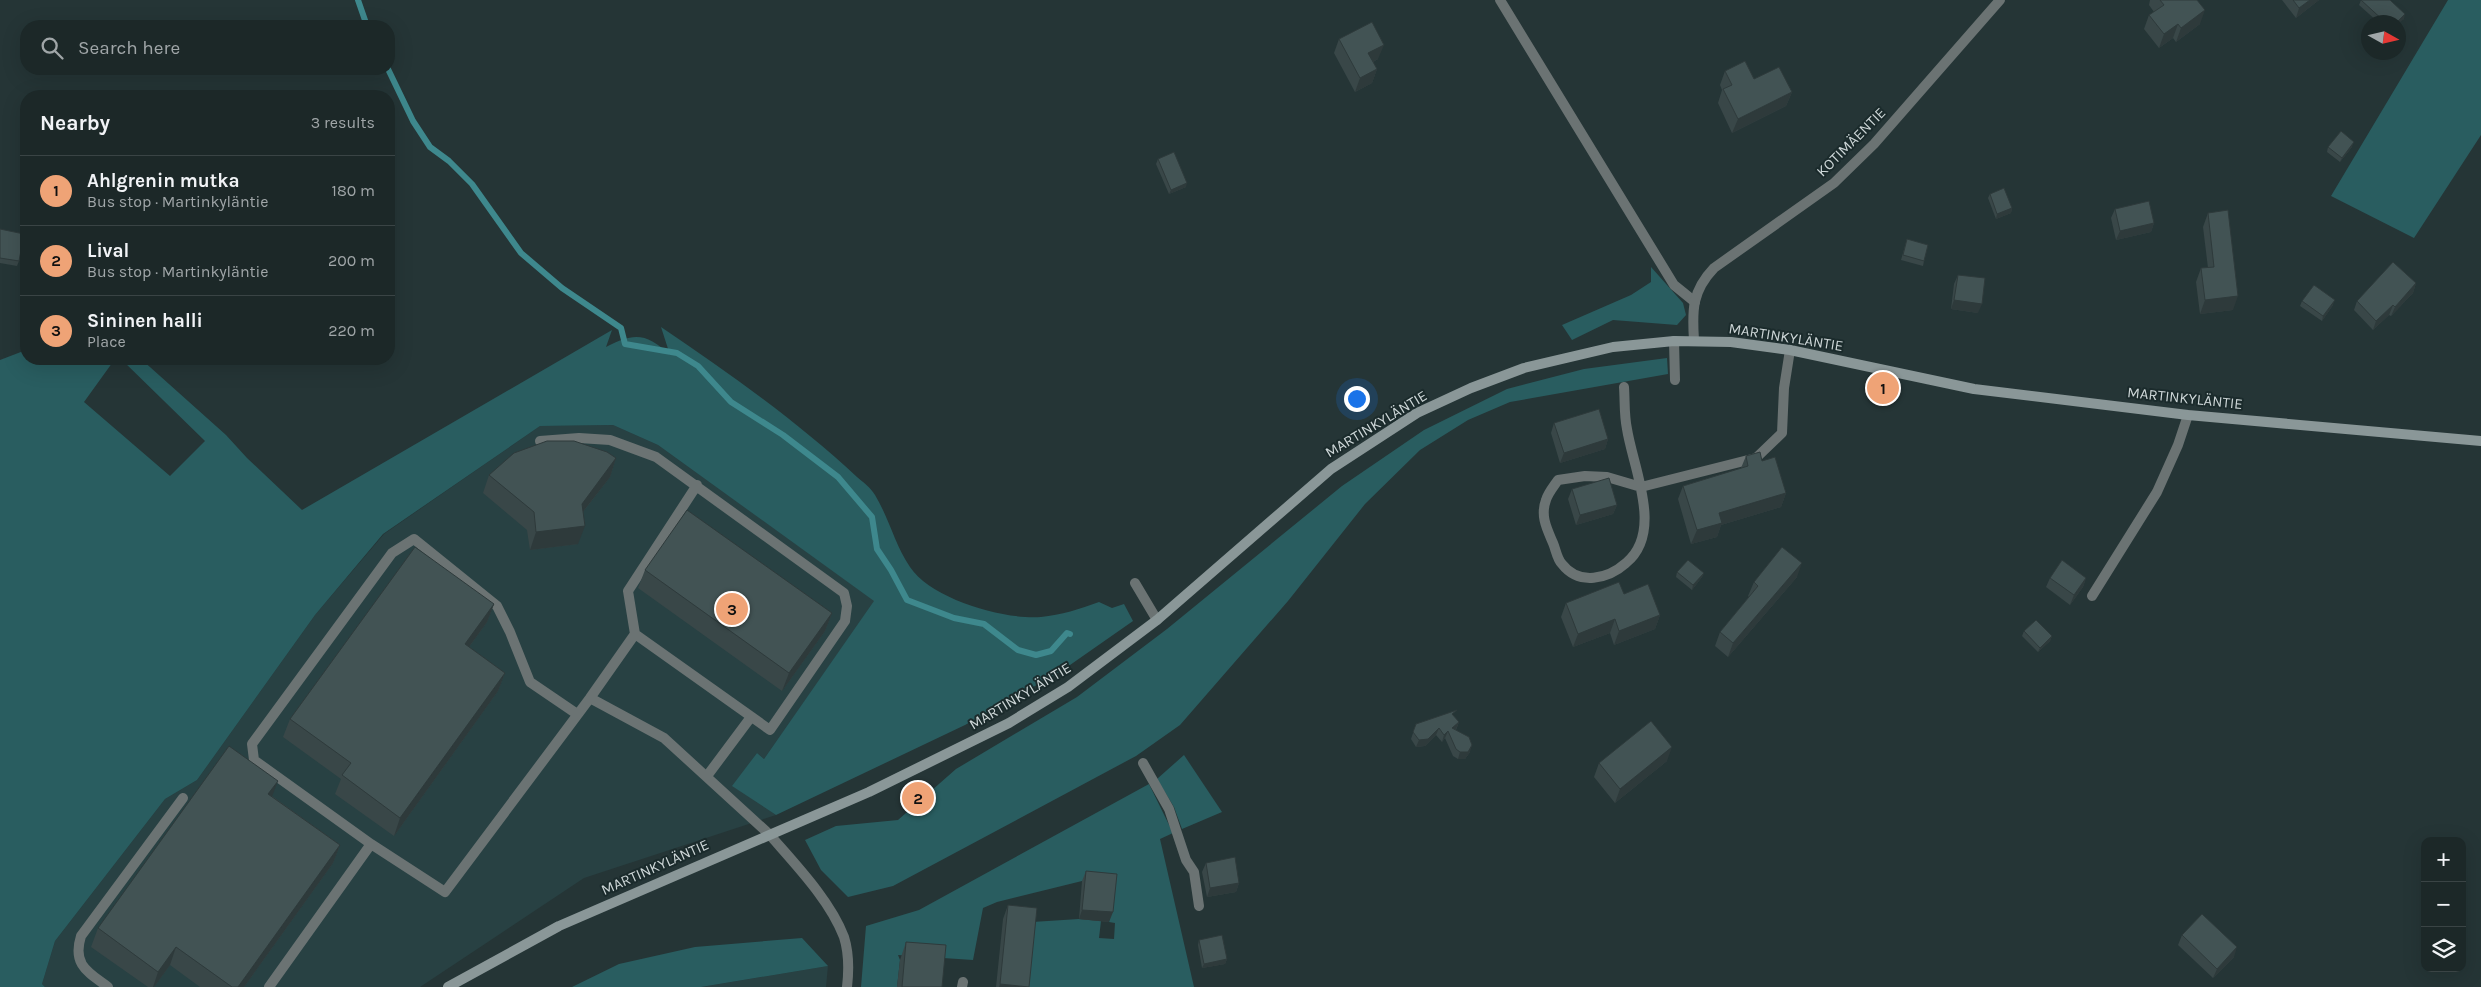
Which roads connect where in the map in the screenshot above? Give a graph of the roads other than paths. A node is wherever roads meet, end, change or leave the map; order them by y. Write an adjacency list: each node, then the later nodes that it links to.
1 (1500, 0): 3 (street)
2 (2000, 0): 3 (street, KOTIMÄENTIE)
3 (1695, 302): 4 (street, KOTIMÄENTIE)
4 (1694, 340): 5 (street, MARTINKYLÄNTIE); 6 (street, MARTINKYLÄNTIE)
5 (1674, 341): 7 (street); 16 (street, MARTINKYLÄNTIE)
6 (1790, 350): 9 (street, MARTINKYLÄNTIE); 13 (street)
7 (1674, 380)
8 (1624, 387): 13 (street)
9 (2188, 415): 10 (street, MARTINKYLÄNTIE); 15 (street)
10 (2481, 440)
11 (540, 441): 12 (street)
12 (697, 486): 17 (street); 20 (street)
13 (1641, 488): 13 (street)
14 (1135, 583): 16 (street)
15 (2092, 596)
16 (1157, 620): 24 (street, MARTINKYLÄNTIE)
17 (635, 634): 18 (street); 20 (street)
18 (590, 698): 19 (street); 22 (street)
19 (577, 714): 25 (street); 25 (street)
20 (752, 717): 22 (street)
21 (1143, 763): 26 (street)
22 (707, 776): 24 (street)
23 (183, 798): 27 (street)
24 (770, 834): 29 (street, MARTINKYLÄNTIE); 30 (street)
25 (371, 844): 28 (street)
26 (1199, 906)
27 (108, 987)
28 (269, 987)
29 (448, 987)
30 (848, 987)

